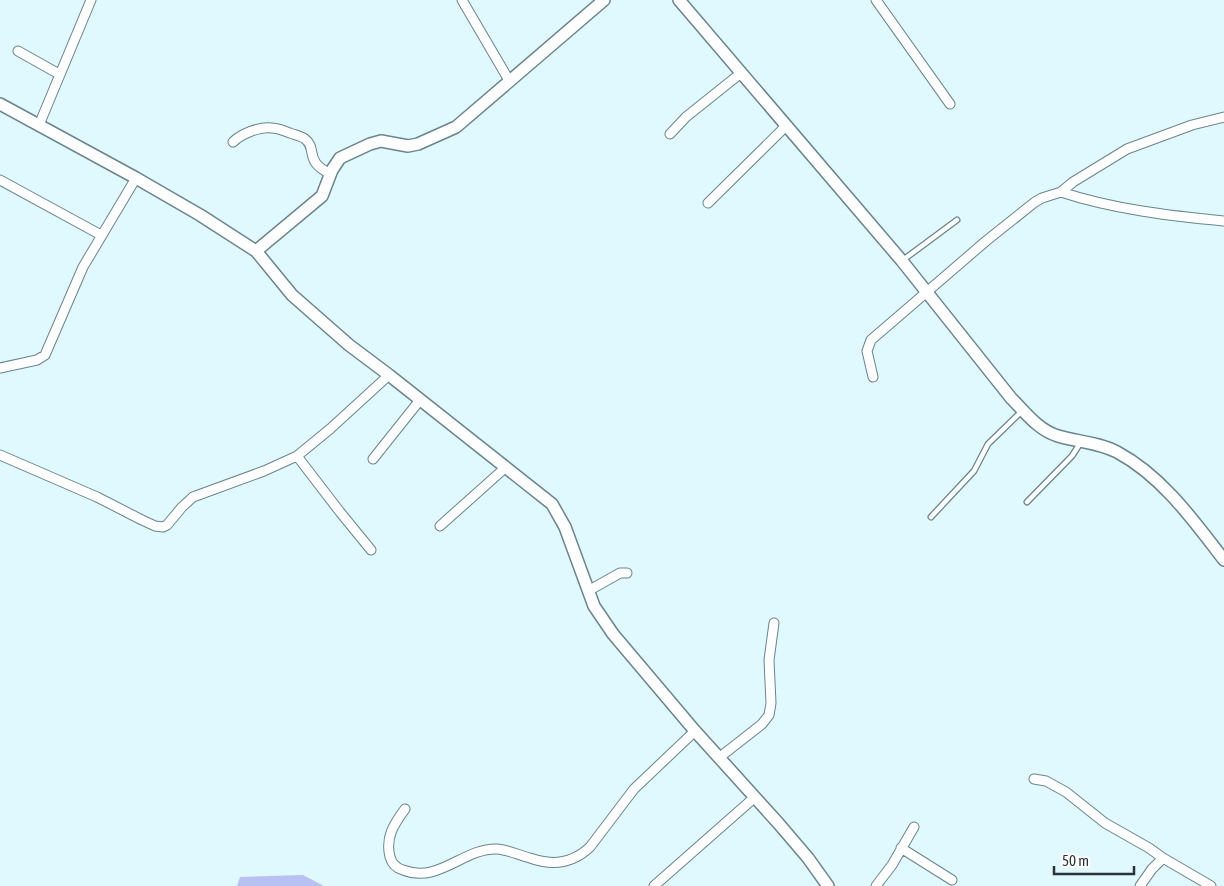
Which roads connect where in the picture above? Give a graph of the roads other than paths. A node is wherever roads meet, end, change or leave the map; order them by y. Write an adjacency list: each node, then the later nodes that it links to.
1 (91, 0): 8 (street)
2 (462, 0): 9 (street)
3 (604, 0): 9 (street)
4 (679, 0): 7 (street)
5 (876, 0): 11 (street)
6 (18, 51): 8 (street)
7 (741, 73): 14 (street); 15 (street)
8 (59, 74): 13 (street)
9 (510, 82): 17 (street)
10 (0, 104): 13 (street)
11 (950, 104)
12 (1224, 117): 20 (street)
13 (39, 125): 18 (street)
14 (786, 126): 21 (street); 26 (street)
15 (670, 134)
16 (233, 142): 17 (street)
17 (331, 174): 25 (street)
18 (136, 178): 24 (street); 25 (street)
19 (0, 180): 24 (street)
20 (1061, 192): 23 (street); 27 (street)
21 (708, 202)
22 (957, 220): 26 (lane)
23 (1224, 221)
24 (101, 235): 28 (street)
25 (256, 251): 29 (street)
26 (902, 261): 27 (street)
27 (927, 291): 30 (street); 32 (street)
28 (0, 368)
29 (389, 375): 31 (street); 35 (street)
30 (873, 376)
31 (420, 400): 36 (street); 37 (street)
32 (1023, 410): 33 (street); 39 (lane)
33 (1082, 440): 38 (lane); 42 (street)
34 (0, 455): 35 (street)
35 (297, 456): 41 (street)
36 (373, 459)
37 (506, 467): 40 (street); 44 (street)
38 (1027, 502)
39 (931, 517)
40 (440, 526)
41 (372, 550)
42 (1224, 560)
43 (627, 573): 44 (street)
44 (588, 591): 46 (street)
45 (774, 623): 47 (street)
46 (695, 731): 47 (street); 50 (street)
47 (720, 757): 49 (street)
48 (1034, 778): 53 (street)
49 (755, 797): 55 (street); 56 (street)
50 (405, 809)
51 (914, 827): 52 (street)
52 (901, 848): 54 (street); 57 (street)
53 (1161, 860): 58 (street); 59 (street)
54 (952, 880)
55 (654, 886)
56 (828, 886)
57 (876, 886)
58 (1140, 886)
59 (1211, 886)

